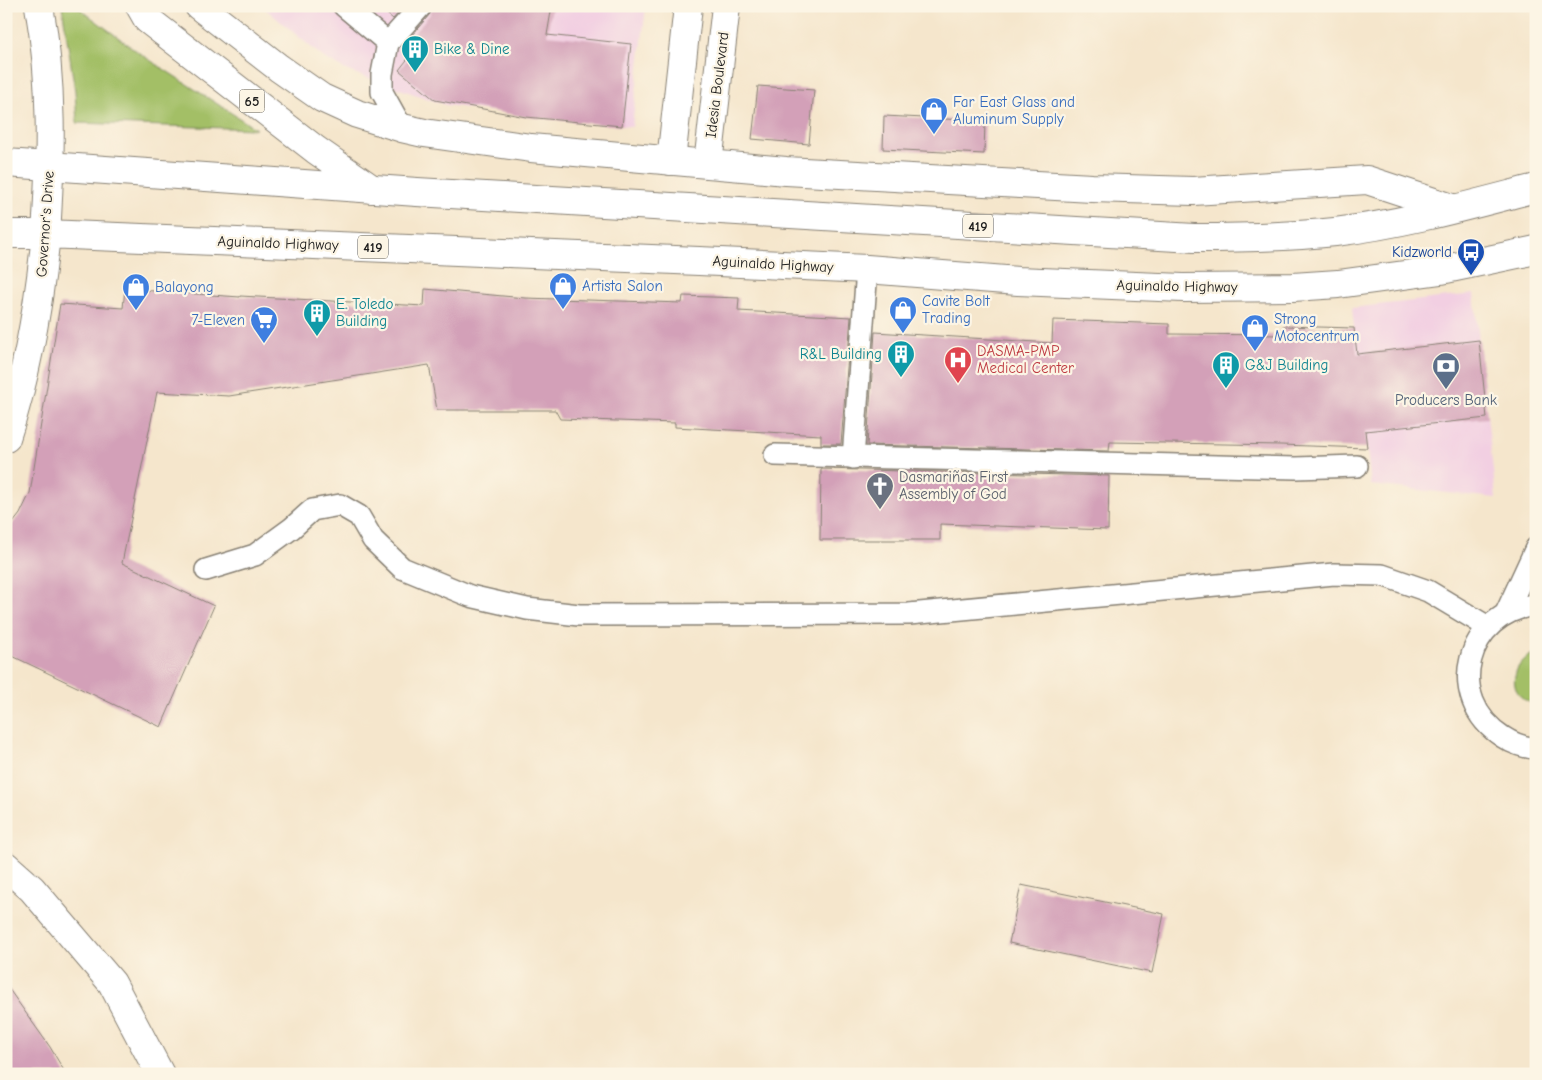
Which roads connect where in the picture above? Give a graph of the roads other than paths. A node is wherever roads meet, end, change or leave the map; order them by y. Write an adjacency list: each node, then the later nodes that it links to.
1 (39, 6): 13 (main road, Governor's Drive)
2 (140, 6): 15 (main road, 65)
3 (199, 6): 9 (main road)
4 (344, 6): 8 (lane)
5 (421, 6): 8 (lane)
6 (688, 6): 10 (main road)
7 (726, 6): 12 (main road, Idesia Boulevard)
8 (388, 44): 9 (lane)
9 (402, 128): 10 (main road)
10 (672, 161): 12 (main road)
11 (6, 164): 13 (main road, 419)
12 (708, 164): 16 (main road)
13 (50, 166): 15 (main road, 419); 18 (main road, Governor's Drive)
14 (1536, 188): 16 (main road, 419)
15 (372, 190): 16 (main road, 419)
16 (1452, 208)
17 (6, 234): 18 (main road, Aguinaldo Highway / 419)
18 (46, 234): 20 (main road, Aguinaldo Highway / 419); 21 (main road, Governor's Drive)
19 (1536, 250): 20 (main road, Aguinaldo Highway / 419)
20 (867, 269): 23 (lane)
21 (6, 438)
22 (775, 455): 23 (lane)
23 (853, 458): 24 (lane)
24 (1357, 466)
25 (1536, 548): 28 (lane)
26 (206, 570): 29 (lane)
27 (1536, 605): 28 (lane)
28 (1506, 613): 29 (lane)
29 (1488, 627): 30 (lane)
30 (1536, 748)
31 (6, 866): 32 (main road)
32 (160, 1074)

